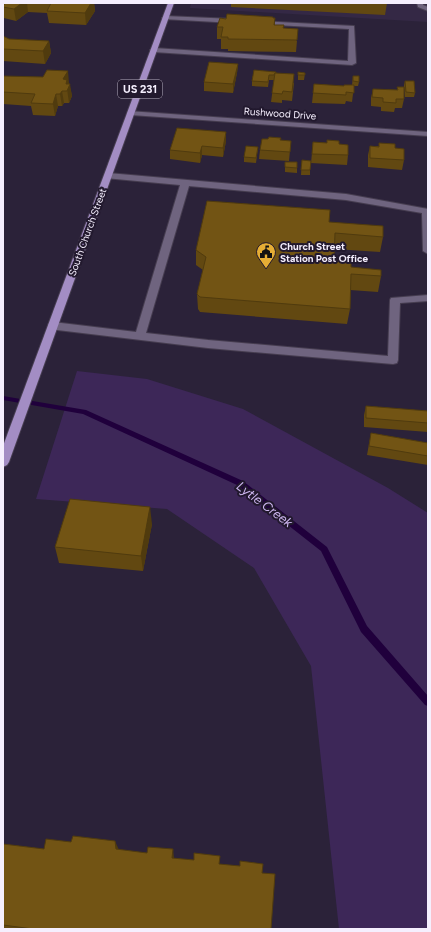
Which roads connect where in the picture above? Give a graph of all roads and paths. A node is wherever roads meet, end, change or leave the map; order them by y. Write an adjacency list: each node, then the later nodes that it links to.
1 (171, 3): 4 (main road, South Church Street / US 231)
2 (420, 3): 3 (street)
3 (428, 9)
4 (166, 18): 5 (main road, South Church Street / US 231); 5 (street)
5 (154, 50): 6 (main road, South Church Street / US 231)
6 (131, 113): 7 (street, Rushwood Drive); 8 (main road, South Church Street / US 231)
7 (428, 134)
8 (108, 176): 9 (street); 12 (main road, South Church Street / US 231)
9 (185, 183): 10 (street); 13 (street)
10 (428, 251)
11 (428, 298): 13 (street)
12 (53, 326): 13 (street); 14 (main road, South Church Street / US 231)
13 (140, 335)
14 (3, 462)

